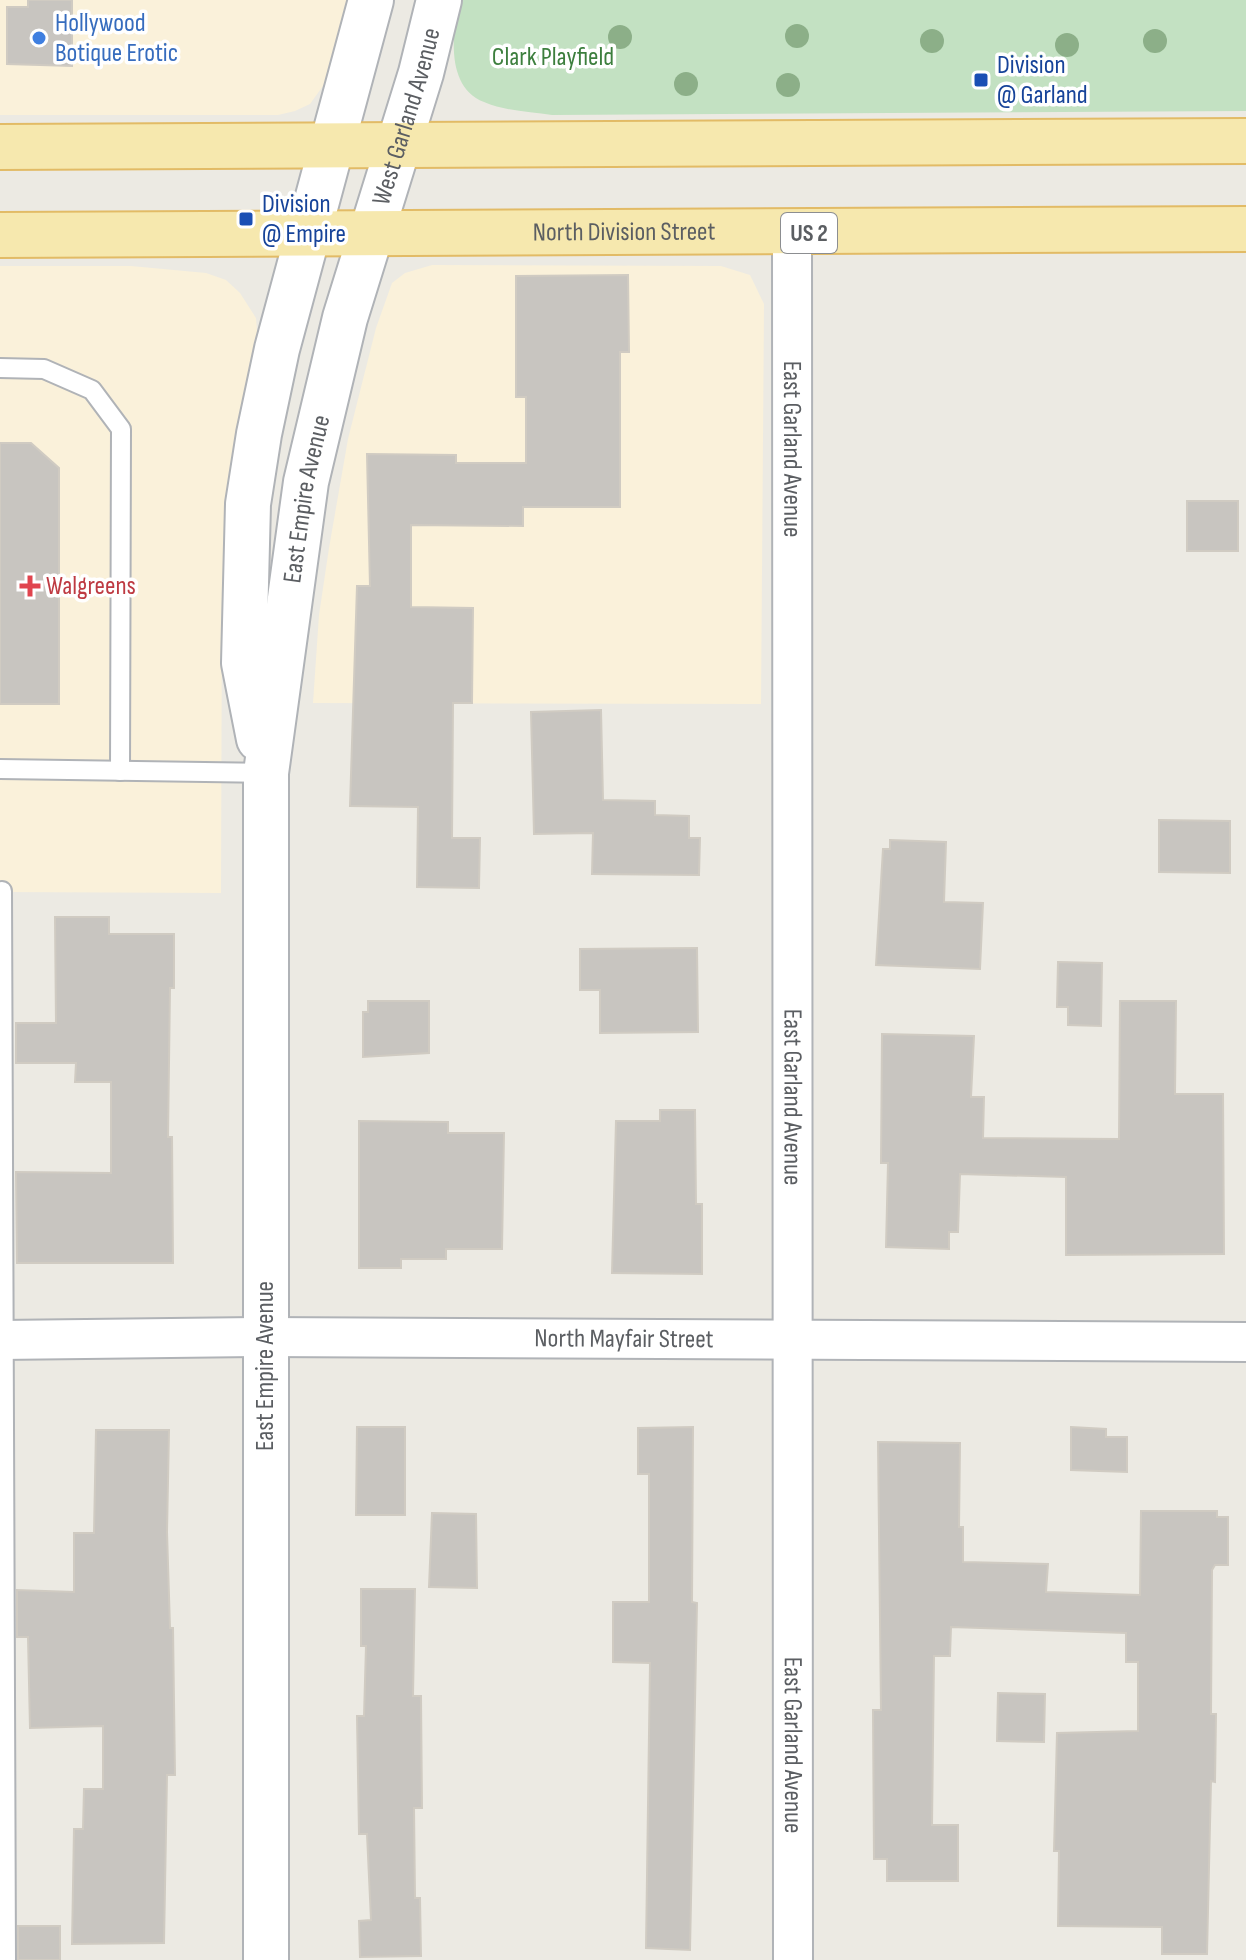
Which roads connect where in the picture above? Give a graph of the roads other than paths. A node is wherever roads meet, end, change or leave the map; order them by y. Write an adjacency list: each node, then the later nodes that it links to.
1 (371, 0): 4 (street)
2 (439, 0): 5 (street, West Garland Avenue)
3 (1246, 141): 5 (main road)
4 (331, 146): 5 (main road); 6 (main road); 8 (street)
5 (397, 146): 9 (street, West Garland Avenue)
6 (0, 147)
7 (1246, 229): 10 (main road, North Division Street / US 2)
8 (308, 232): 9 (main road, North Division Street / US 2); 11 (main road, North Division Street / US 2); 15 (street, East Empire Avenue)
9 (371, 232): 10 (main road, North Division Street / US 2); 15 (street, East Empire Avenue)
10 (792, 233): 19 (street, East Garland Avenue)
11 (0, 235)
12 (0, 368): 14 (lane)
13 (0, 769): 14 (lane)
14 (120, 771): 15 (lane)
15 (266, 773): 17 (street, East Empire Avenue)
16 (2, 891): 18 (lane)
17 (264, 1337): 18 (street, North Mayfair Street); 19 (street, North Mayfair Street); 22 (street, East Empire Avenue)
18 (3, 1340): 21 (lane)
19 (792, 1341): 20 (street, North Mayfair Street); 23 (street, East Garland Avenue)
20 (1246, 1342)
21 (6, 1960)
22 (266, 1960)
23 (793, 1960)

